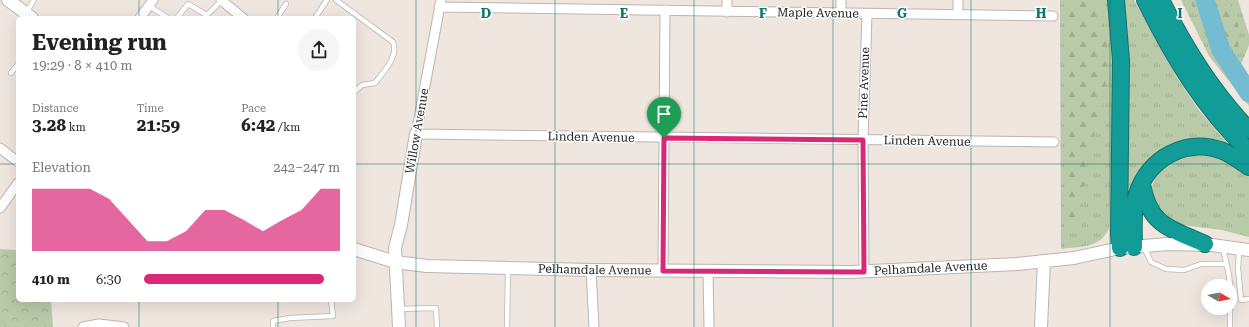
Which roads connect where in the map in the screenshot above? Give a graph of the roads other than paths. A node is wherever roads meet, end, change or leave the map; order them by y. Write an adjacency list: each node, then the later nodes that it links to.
1 (8, 0): 23 (street)
2 (34, 0): 23 (lane)
3 (222, 0): 26 (lane); 27 (street)
4 (327, 0): 29 (lane)
5 (336, 0): 33 (lane)
6 (605, 0): 17 (street)
7 (727, 0): 19 (street)
8 (841, 0): 20 (street)
9 (958, 0): 22 (street)
10 (1116, 0): 49 (highway)
11 (1145, 0): 41 (highway)
12 (1161, 0): 34 (highway)
13 (1172, 0): 34 (highway)
14 (151, 3): 24 (street); 25 (lane)
15 (286, 4): 28 (lane)
16 (440, 4): 17 (street, Maple Avenue); 36 (street, Willow Avenue)
17 (605, 10): 18 (street, Maple Avenue)
18 (665, 10): 19 (street, Maple Avenue); 37 (street)
19 (727, 12): 20 (street, Maple Avenue)
20 (841, 13): 21 (street, Maple Avenue)
21 (867, 14): 22 (street, Maple Avenue); 38 (street, Pine Avenue)
22 (958, 15): 30 (street, Maple Avenue)
23 (29, 16)
24 (141, 16)
25 (166, 16)
26 (179, 16)
27 (241, 16)
28 (278, 16)
29 (316, 16)
30 (1053, 16)
31 (16, 67): 32 (lane)
32 (11, 73)
33 (356, 90)
34 (1225, 104): 35 (highway)
35 (1249, 130)
36 (416, 134): 37 (street, Linden Avenue); 53 (street, Willow Avenue)
37 (664, 138): 38 (street, Linden Avenue); 57 (street)
38 (863, 140): 39 (street, Linden Avenue); 59 (street, Pine Avenue)
39 (1054, 142)
40 (0, 148): 42 (street)
41 (1249, 151)
42 (16, 160)
43 (1249, 167): 44 (highway)
44 (1142, 184): 47 (highway); 49 (highway)
45 (16, 186): 46 (street)
46 (0, 208)
47 (1205, 244): 48 (street, Pelhamdale Avenue); 49 (street, Pelhamdale Avenue)
48 (1222, 246): 50 (street, Pelhamdale Avenue); 54 (lane)
49 (1132, 247): 52 (street, Pelhamdale Avenue); 54 (lane)
50 (1244, 249): 61 (lane)
51 (356, 250): 53 (street, Pelhamdale Avenue)
52 (1044, 261): 59 (street, Pelhamdale Avenue); 73 (street)
53 (395, 262): 55 (street, Pelhamdale Avenue); 63 (street, Willow Avenue)
54 (1226, 264): 60 (lane)
55 (508, 268): 56 (street, Pelhamdale Avenue); 70 (lane)
56 (591, 270): 57 (street, Pelhamdale Avenue); 71 (street)
57 (663, 271): 58 (street, Pelhamdale Avenue)
58 (708, 271): 59 (street, Pelhamdale Avenue); 72 (street)
59 (864, 272)
60 (1229, 279)
61 (1249, 299)
62 (331, 302): 67 (lane)
63 (398, 309): 68 (street, Willow Avenue); 69 (lane)
64 (1230, 315): 74 (lane)
65 (83, 327): 66 (street)
66 (124, 327)
67 (273, 327)
68 (399, 327)
69 (437, 327)
70 (507, 327)
71 (594, 327)
72 (709, 327)
73 (1041, 327)
74 (1230, 327)

